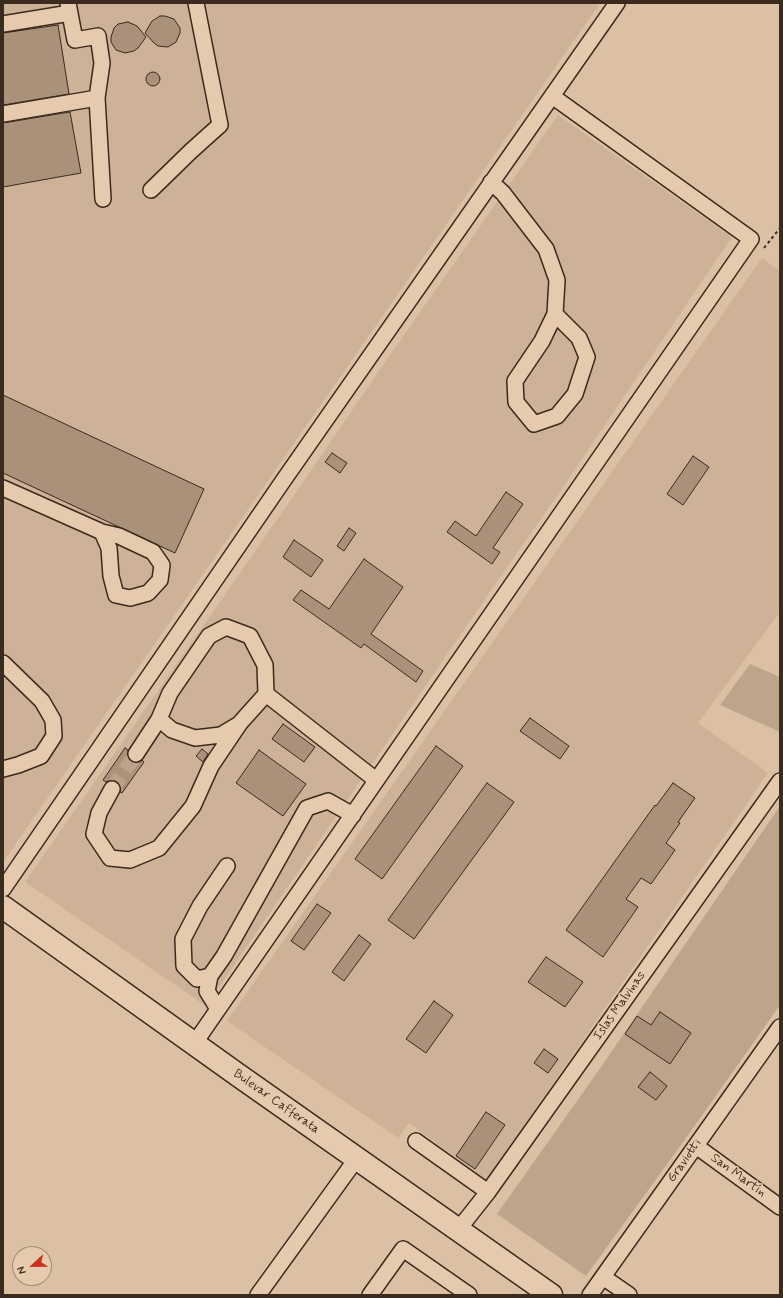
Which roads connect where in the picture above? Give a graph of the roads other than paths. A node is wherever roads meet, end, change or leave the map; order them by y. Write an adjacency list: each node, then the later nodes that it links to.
1 (196, 3): 9 (street)
2 (616, 3): 5 (street)
3 (69, 8): 4 (street); 6 (street)
4 (3, 24)
5 (552, 96): 8 (street); 20 (street)
6 (97, 98): 7 (street); 10 (street)
7 (3, 114)
8 (491, 182): 11 (street); 25 (street)
9 (151, 190)
10 (103, 199)
11 (555, 314): 11 (street)
12 (3, 488): 13 (street)
13 (102, 532): 13 (street)
14 (3, 663): 19 (street)
15 (266, 694): 16 (street); 17 (street); 20 (street)
16 (159, 719): 17 (street); 18 (street)
17 (240, 723): 22 (street)
18 (136, 754)
19 (3, 769)
20 (376, 780): 23 (street)
21 (780, 781): 34 (street, Islas Malvinas)
22 (112, 789)
23 (352, 815): 27 (street); 28 (street)
24 (227, 866): 27 (street)
25 (3, 889)
26 (3, 907): 30 (highway, Bulevar Cafferata)
27 (210, 976): 28 (street)
28 (218, 1009): 30 (street)
29 (780, 1027): 32 (street, Graviotti)
30 (194, 1044): 33 (highway, Bulevar Cafferata)
31 (416, 1141): 34 (street)
32 (696, 1146): 35 (street, San Martín); 37 (street, Graviotti)
33 (357, 1158): 36 (highway, Bulevar Cafferata); 38 (street)
34 (488, 1192): 36 (street, Islas Malvinas)
35 (780, 1207)
36 (458, 1230): 41 (highway, Bulevar Cafferata)
37 (603, 1277): 42 (street, Graviotti); 43 (street)
38 (258, 1295)
39 (370, 1295): 40 (street)
40 (469, 1295)
41 (551, 1295)
42 (590, 1295)
43 (629, 1295)

